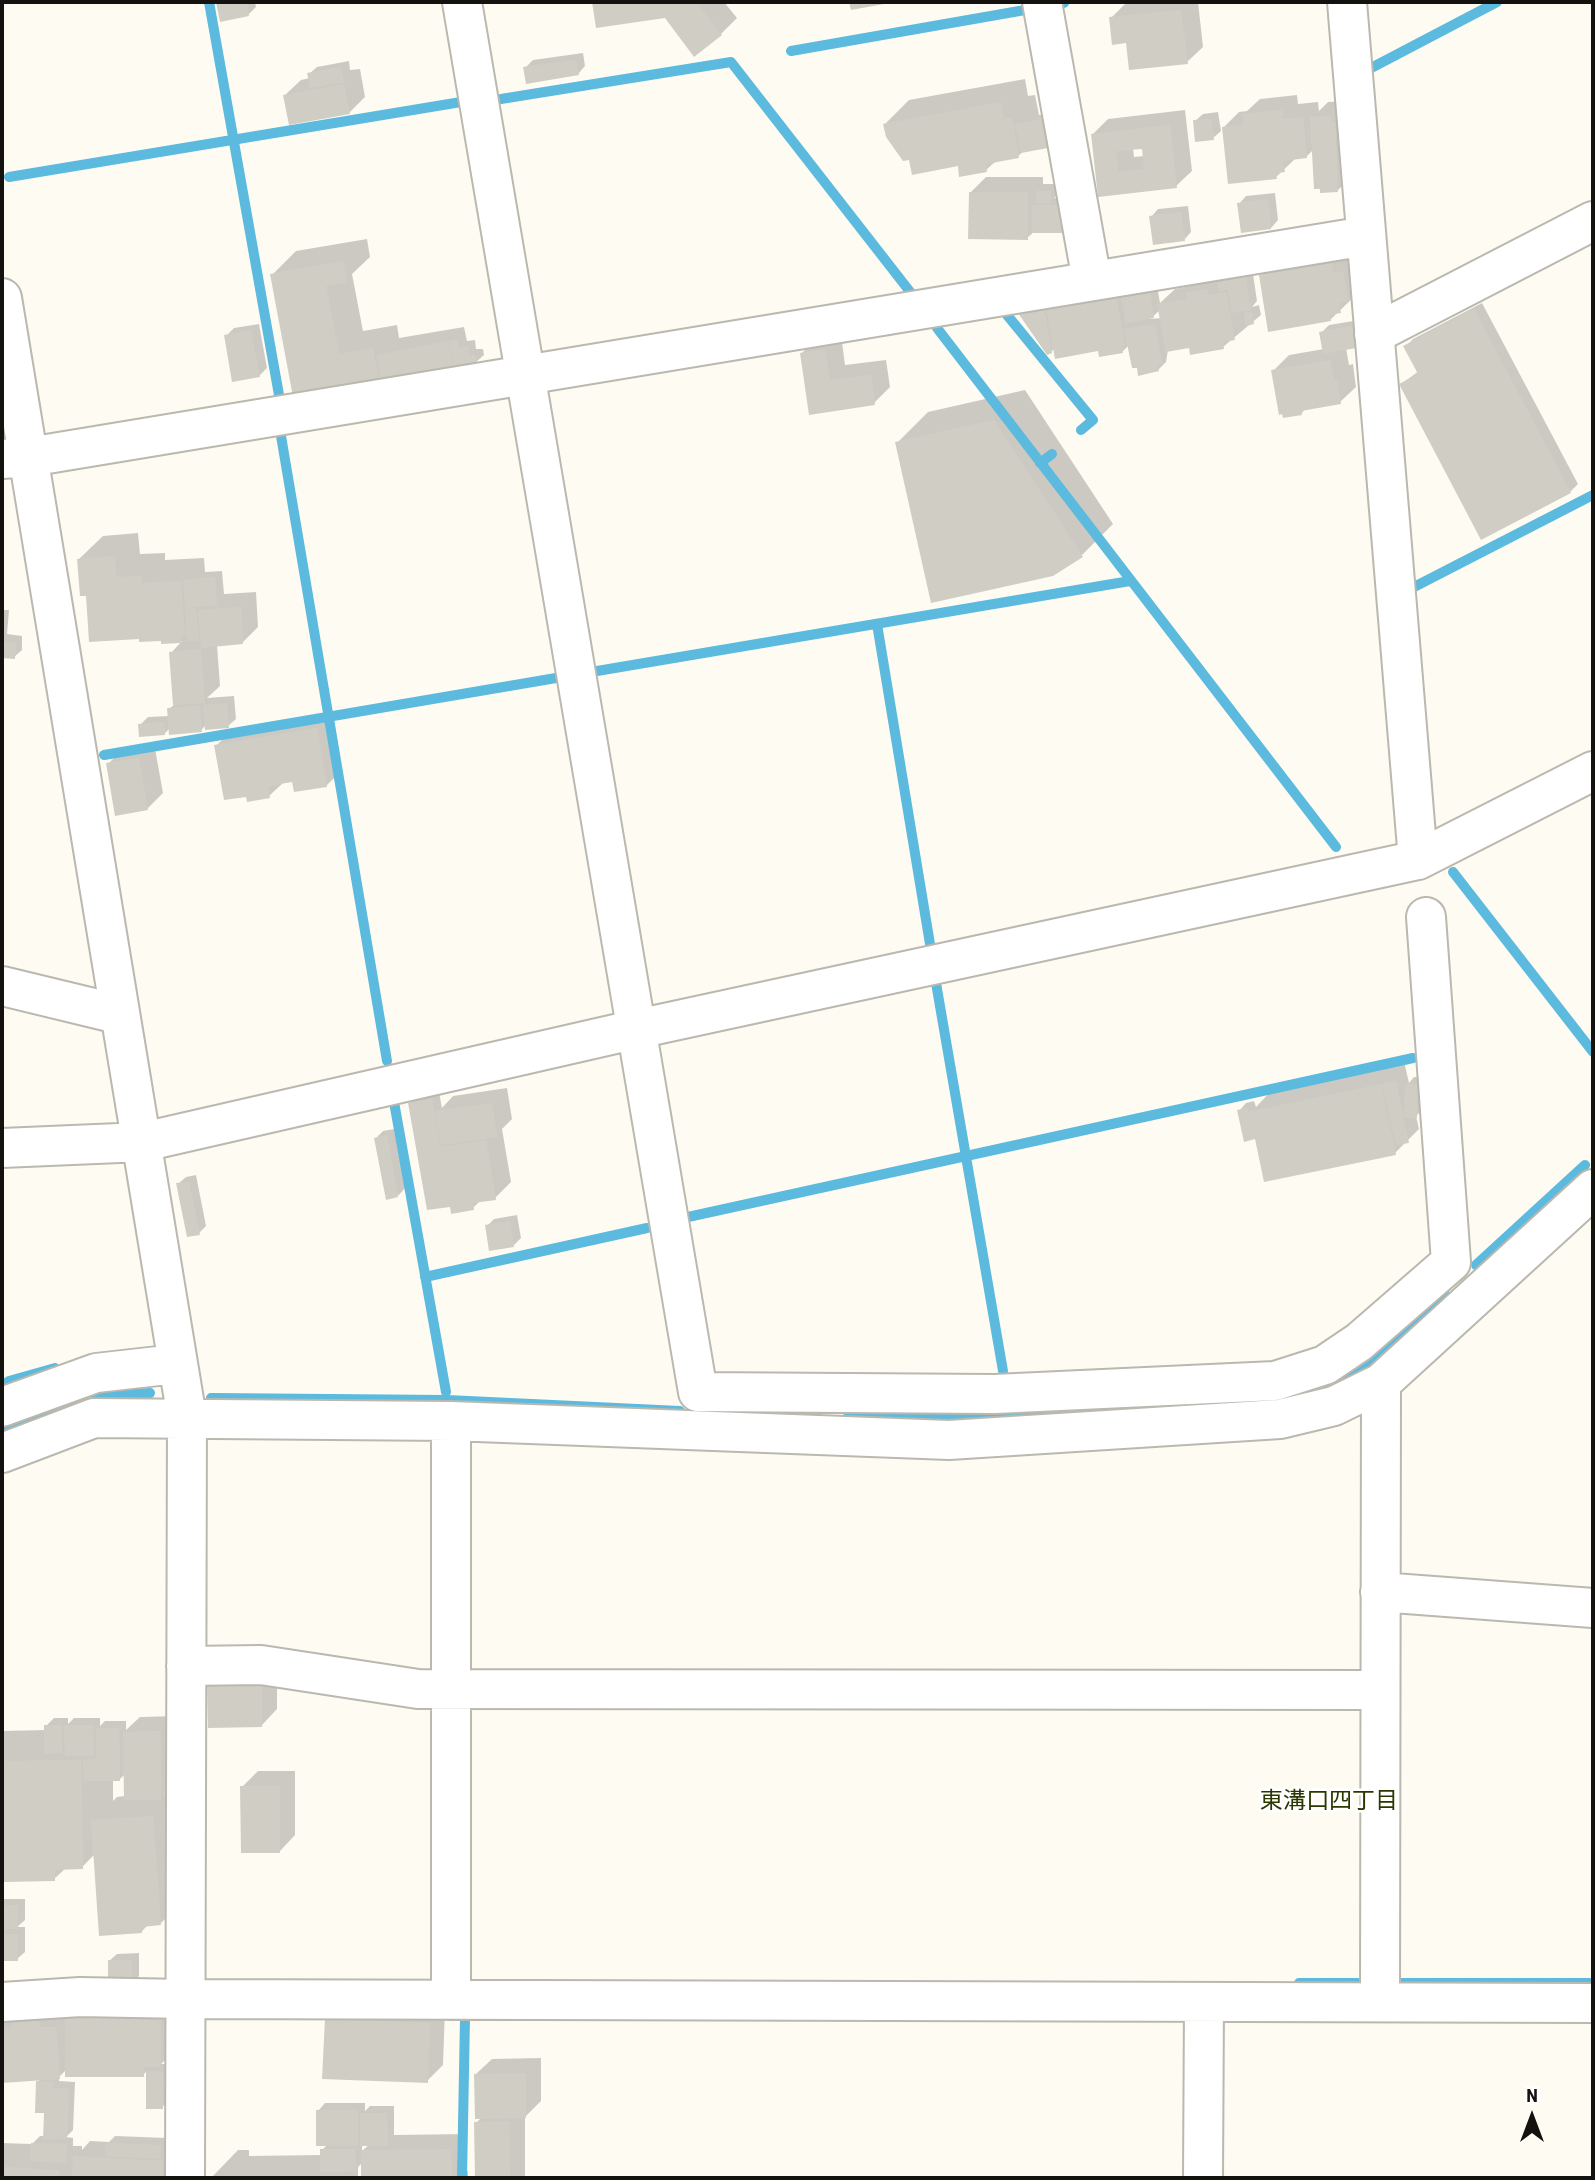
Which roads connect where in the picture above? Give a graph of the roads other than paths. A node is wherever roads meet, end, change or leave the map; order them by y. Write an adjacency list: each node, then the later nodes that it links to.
1 (462, 2): 9 (street)
2 (1042, 2): 6 (street)
3 (1347, 2): 5 (street)
4 (1593, 221): 8 (street)
5 (1366, 236): 6 (street); 8 (street)
6 (1091, 281): 9 (street)
7 (2, 298): 10 (street)
8 (1374, 334): 12 (street)
9 (526, 375): 10 (street); 16 (street)
10 (15, 458): 15 (street)
11 (1593, 771): 12 (street)
12 (1402, 863): 16 (street)
13 (1426, 917): 16 (street)
14 (2, 986): 15 (street)
15 (118, 1014): 17 (street)
16 (637, 1029): 17 (street)
17 (143, 1142): 18 (street); 20 (street)
18 (2, 1147)
19 (1593, 1189): 21 (street)
20 (176, 1364): 22 (street); 23 (street)
21 (1381, 1383): 24 (street); 26 (street)
22 (2, 1407)
23 (187, 1418): 24 (street); 25 (street); 28 (street)
24 (451, 1421): 29 (street)
25 (2, 1453)
26 (1380, 1592): 27 (street); 30 (street)
27 (1593, 1608)
28 (186, 1665): 29 (street); 31 (street)
29 (451, 1689): 30 (street); 32 (street)
30 (1380, 1690): 35 (street)
31 (185, 1999): 32 (street); 33 (street); 37 (street)
32 (451, 2000): 34 (street)
33 (2, 2002)
34 (1203, 2002): 35 (street); 38 (street)
35 (1380, 2002): 36 (street)
36 (1593, 2003)
37 (185, 2178)
38 (1203, 2178)

